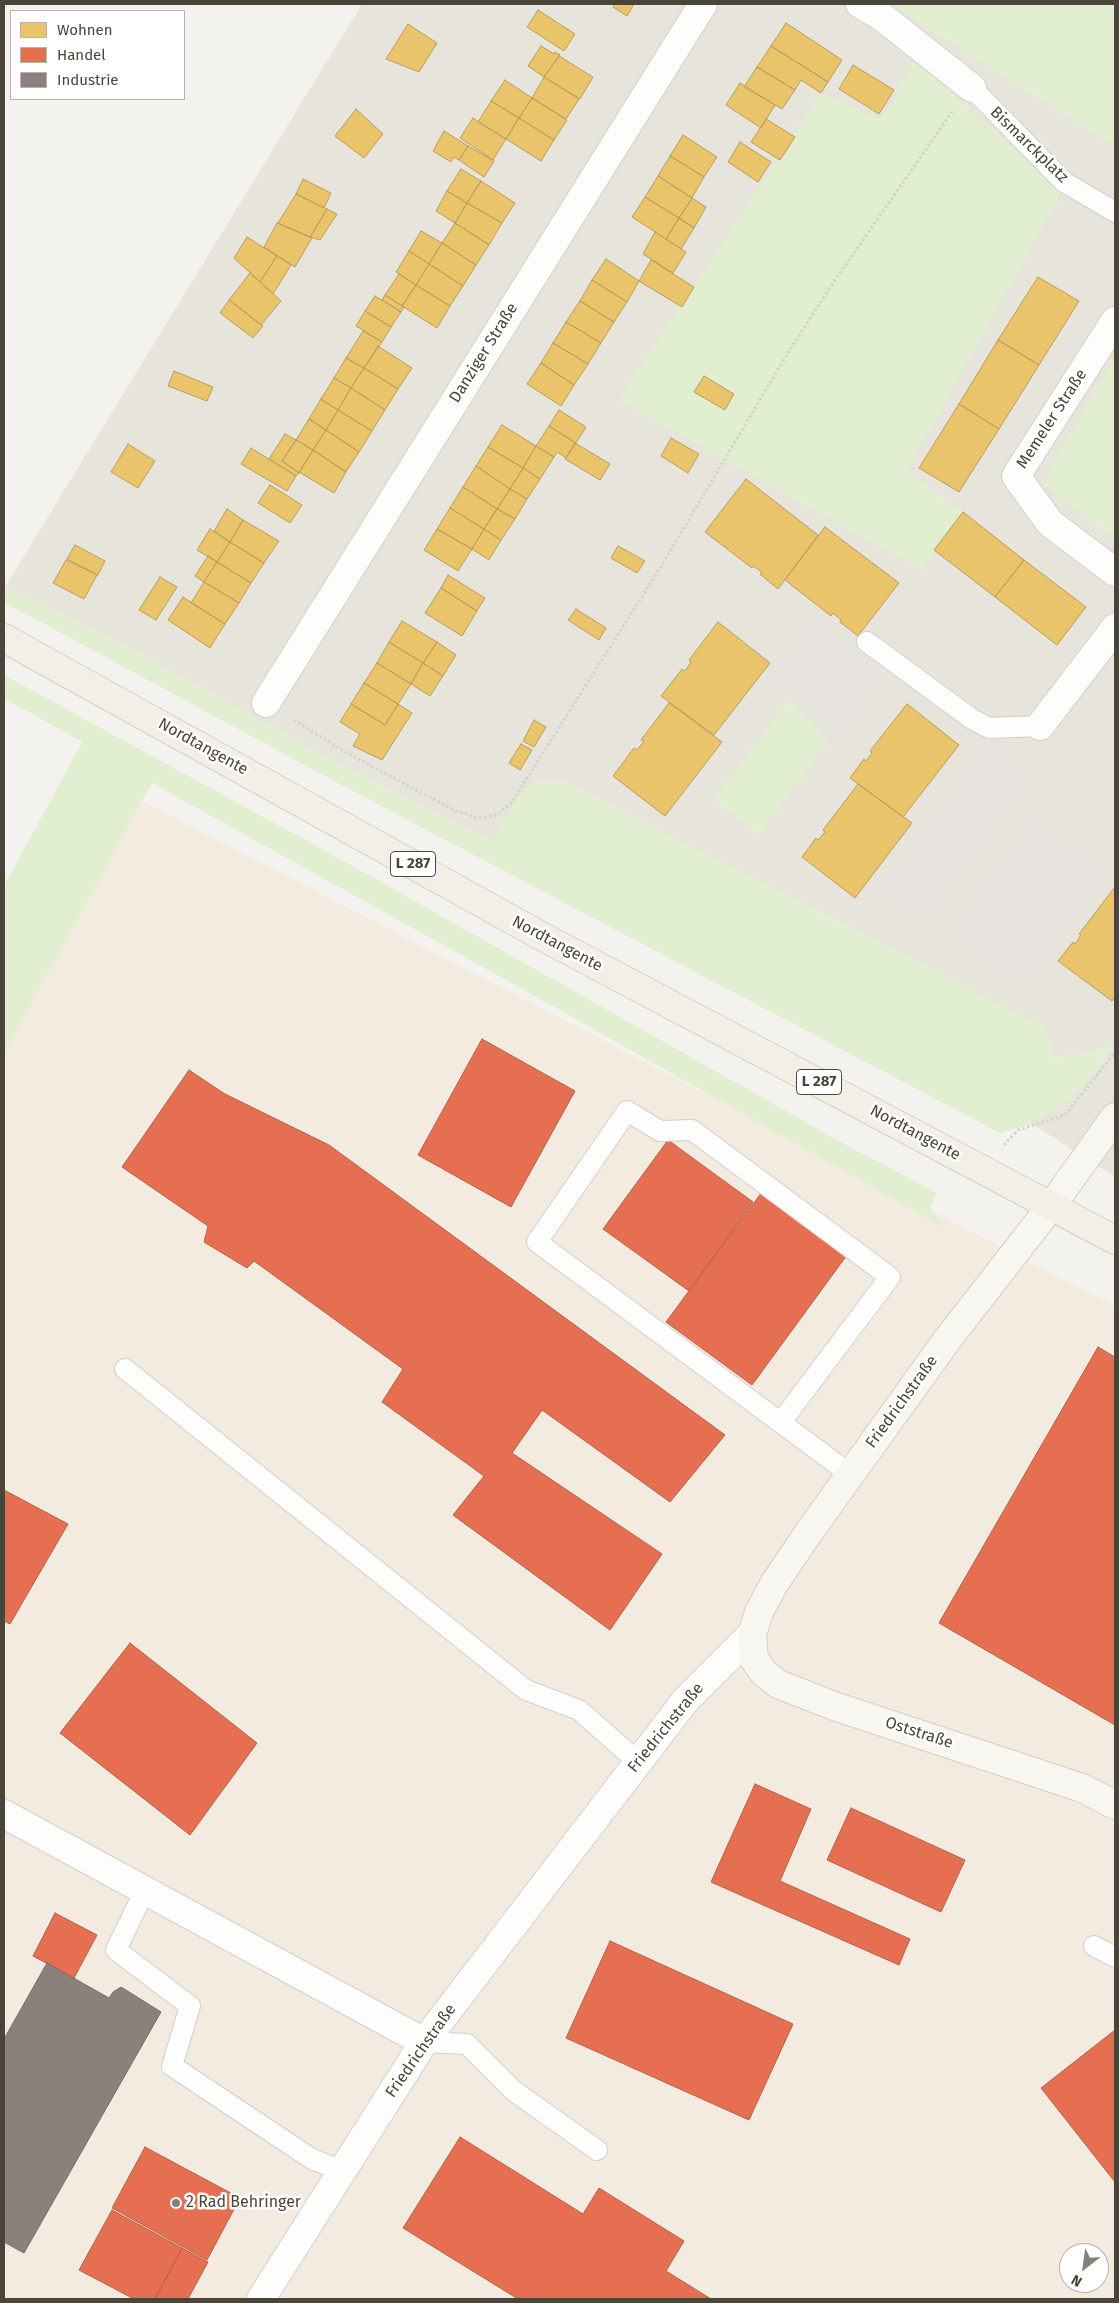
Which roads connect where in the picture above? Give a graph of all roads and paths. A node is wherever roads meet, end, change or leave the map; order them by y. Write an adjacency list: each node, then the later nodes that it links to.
1 (703, 4): 10 (street, Danziger Straße)
2 (860, 4): 3 (street)
3 (972, 88): 4 (lane, Bismarckplatz); 10 (path)
4 (1115, 212)
5 (1115, 321): 6 (street, Memeler Straße)
6 (1115, 572)
7 (1115, 628): 11 (street)
8 (4, 638): 14 (main road, Nordtangente / L 287)
9 (867, 642): 11 (lane)
10 (266, 703)
11 (1040, 726)
12 (1115, 1053): 14 (path)
13 (1115, 1117): 15 (street, Friedrichstraße)
14 (981, 1168): 15 (main road, Nordtangente / L 287)
15 (1052, 1205): 16 (main road, Nordtangente / L 287); 19 (street, Friedrichstraße)
16 (1115, 1240)
17 (125, 1369): 21 (lane)
18 (782, 1422): 18 (lane); 19 (lane)
19 (850, 1474): 20 (street, Friedrichstraße)
20 (752, 1634): 21 (street, Friedrichstraße); 22 (street, Oststraße)
21 (638, 1762): 27 (street, Friedrichstraße)
22 (1115, 1805)
23 (4, 1814): 24 (street)
24 (145, 1890): 27 (street); 29 (lane)
25 (1094, 1946): 26 (lane)
26 (1115, 1957)
27 (424, 2042): 28 (lane); 29 (street, Friedrichstraße)
28 (597, 2150)
29 (342, 2171): 30 (street, Friedrichstraße)
30 (261, 2299)

